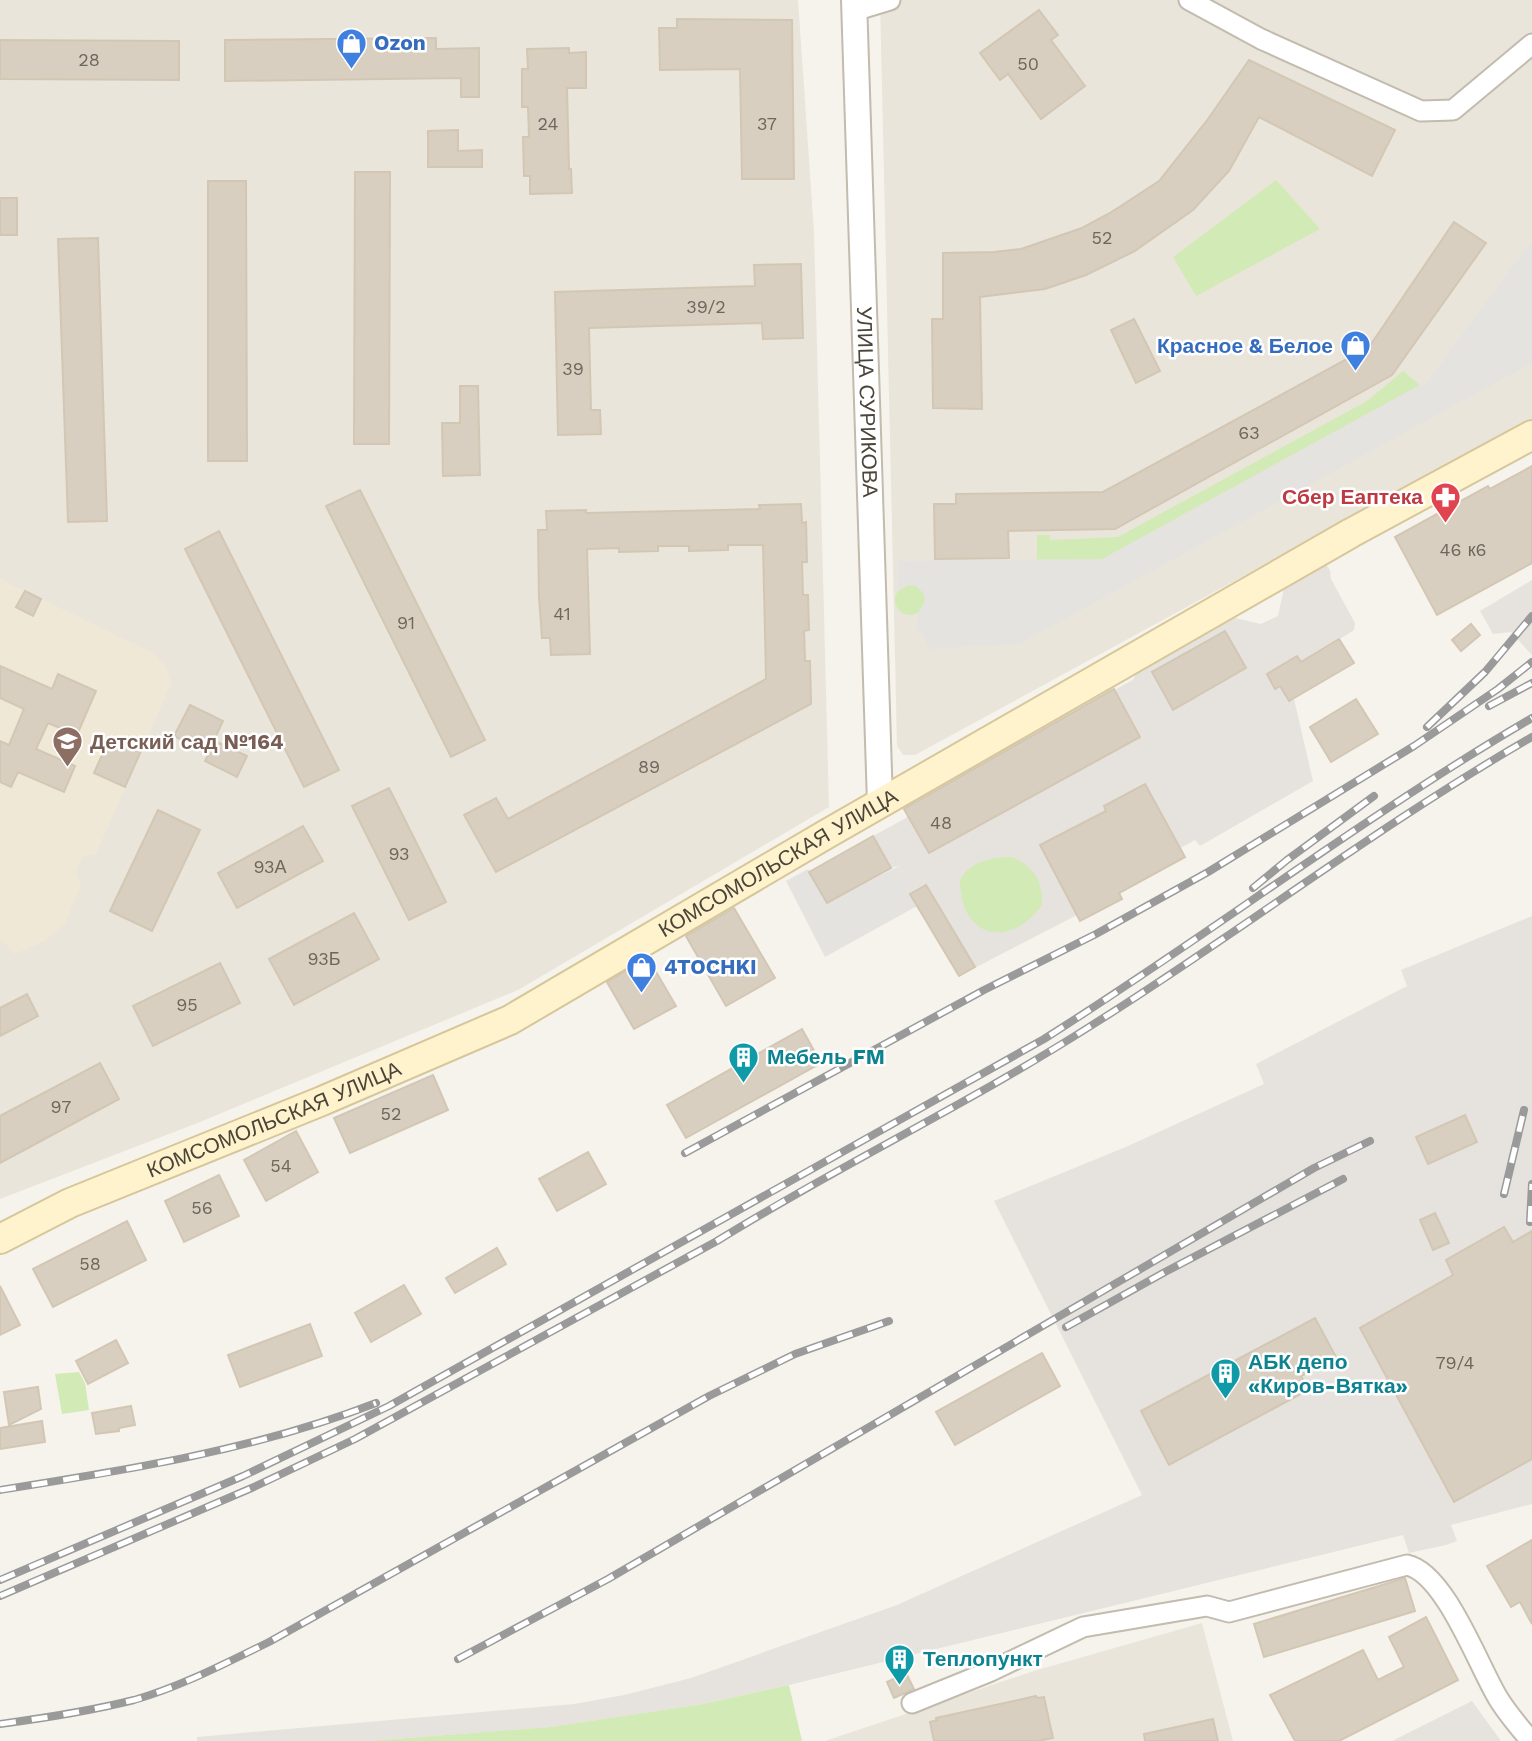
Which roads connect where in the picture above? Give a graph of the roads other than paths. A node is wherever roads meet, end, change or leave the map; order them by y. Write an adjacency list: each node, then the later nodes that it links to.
1 (890, 0): 3 (street)
2 (1189, 0): 4 (street)
3 (854, 6): 6 (street, УЛИЦА СУРИКОВА)
4 (1532, 44)
5 (1532, 435): 6 (main road, КОМСОМОЛЬСКАЯ УЛИЦА)
6 (880, 803): 7 (main road, КОМСОМОЛЬСКАЯ УЛИЦА)
7 (0, 1239)
8 (912, 1703): 9 (street)
9 (1531, 1741)

